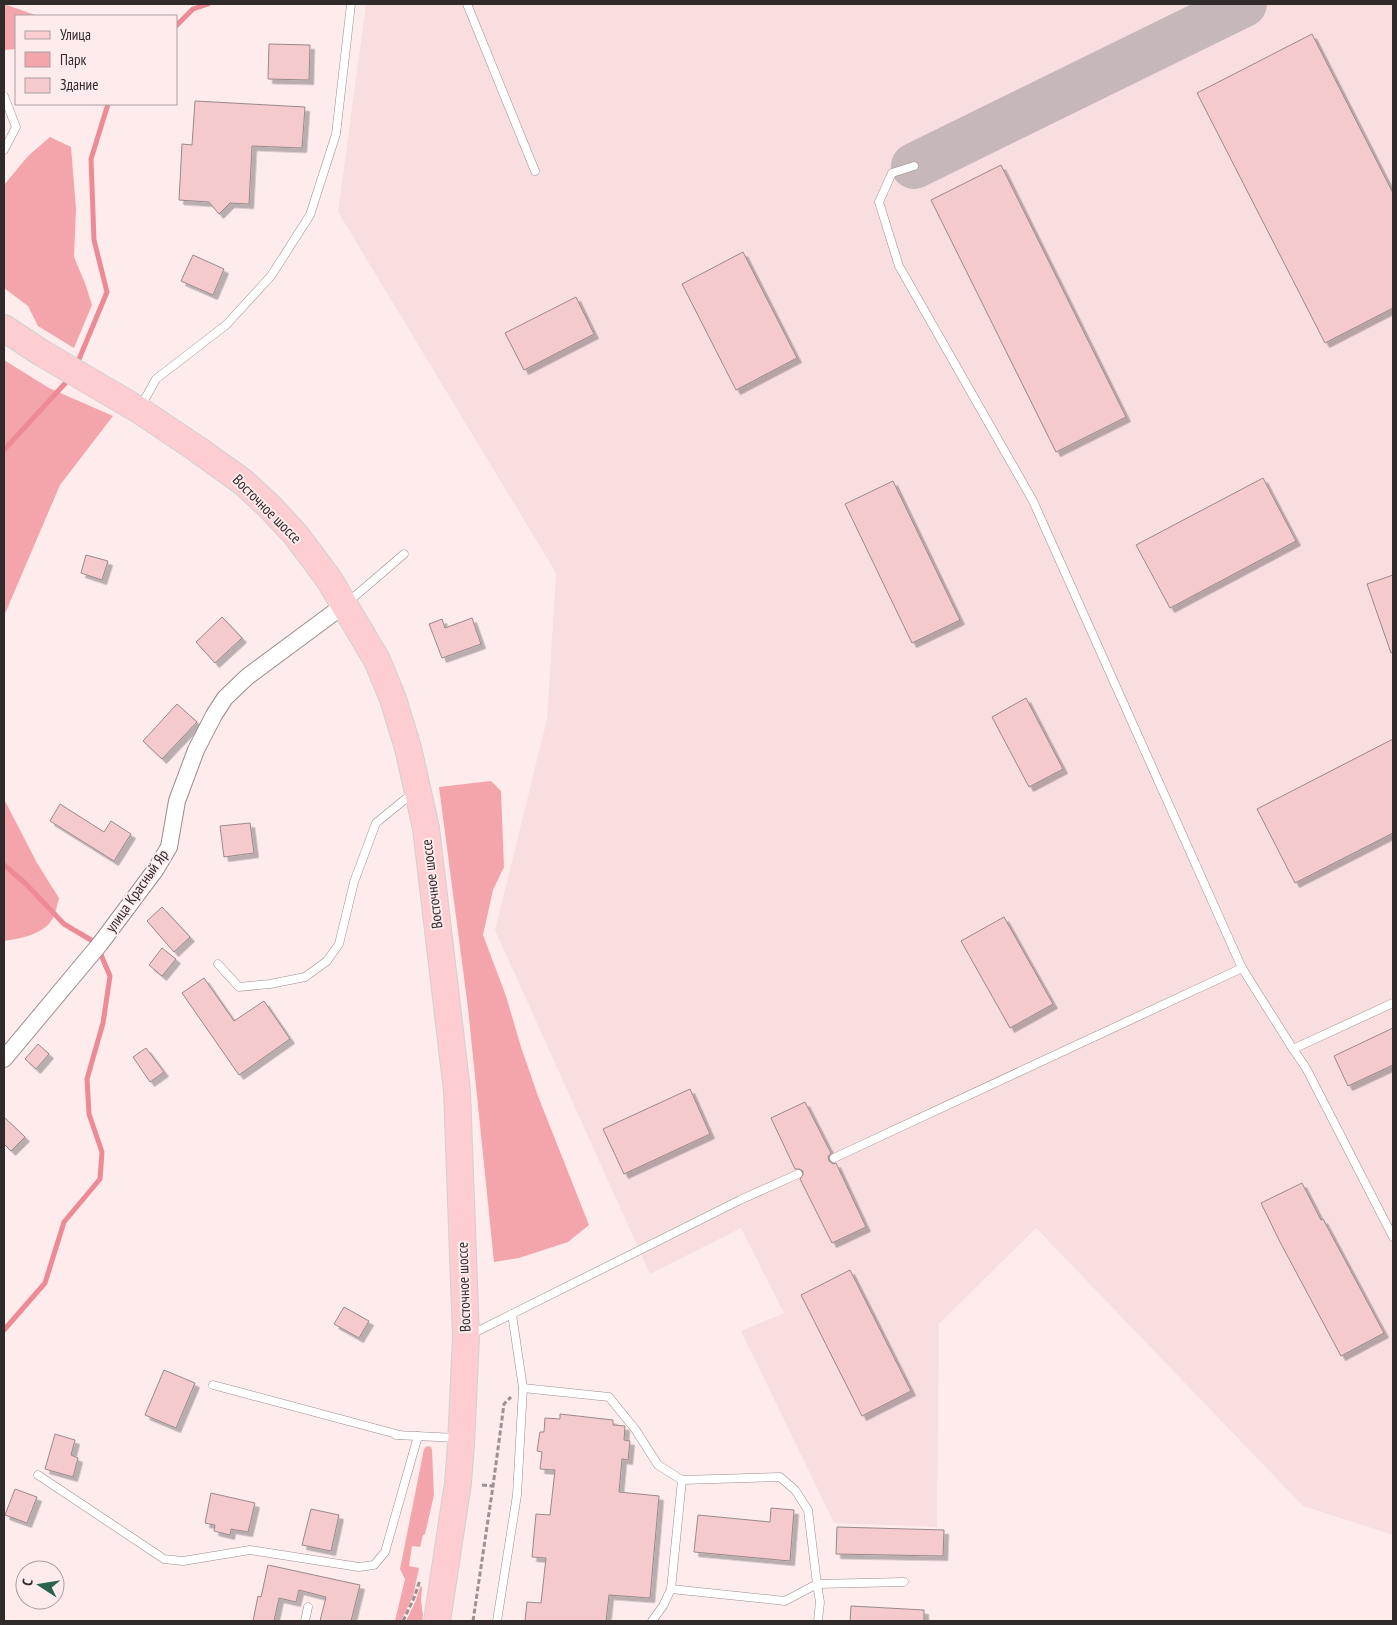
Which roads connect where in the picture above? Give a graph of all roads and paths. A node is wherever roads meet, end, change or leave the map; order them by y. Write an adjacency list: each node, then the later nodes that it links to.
1 (351, 4): 8 (lane)
2 (467, 4): 6 (lane)
3 (4, 96): 4 (lane)
4 (4, 150)
5 (914, 166): 13 (lane)
6 (535, 171)
7 (4, 328): 8 (main road, Восточное шоссе)
8 (139, 410): 10 (main road, Восточное шоссе)
9 (404, 554): 10 (lane)
10 (344, 606): 11 (main road, Восточное шоссе); 16 (street, улица Красный Яр)
11 (417, 789): 12 (lane); 21 (main road, Восточное шоссе)
12 (218, 964)
13 (1242, 968): 15 (lane); 17 (lane)
14 (1393, 1003): 15 (lane)
15 (1292, 1049): 19 (lane)
16 (4, 1059)
17 (834, 1158)
18 (798, 1174): 20 (lane)
19 (1393, 1237)
20 (512, 1314): 21 (lane); 23 (lane)
21 (466, 1337): 25 (main road, Восточное шоссе)
22 (213, 1385): 24 (lane)
23 (522, 1388): 27 (lane); 29 (path); 37 (lane)
24 (418, 1436): 25 (lane); 26 (lane)
25 (462, 1438): 35 (main road, Восточное шоссе)
26 (38, 1474)
27 (682, 1480): 31 (lane); 32 (lane)
28 (482, 1485): 29 (path)
29 (494, 1486): 36 (path)
30 (904, 1582): 31 (lane)
31 (817, 1584): 32 (lane); 39 (lane)
32 (671, 1589): 38 (lane)
33 (308, 1607): 34 (lane)
34 (304, 1621)
35 (436, 1621)
36 (473, 1621)
37 (498, 1621)
38 (652, 1621)
39 (818, 1621)

